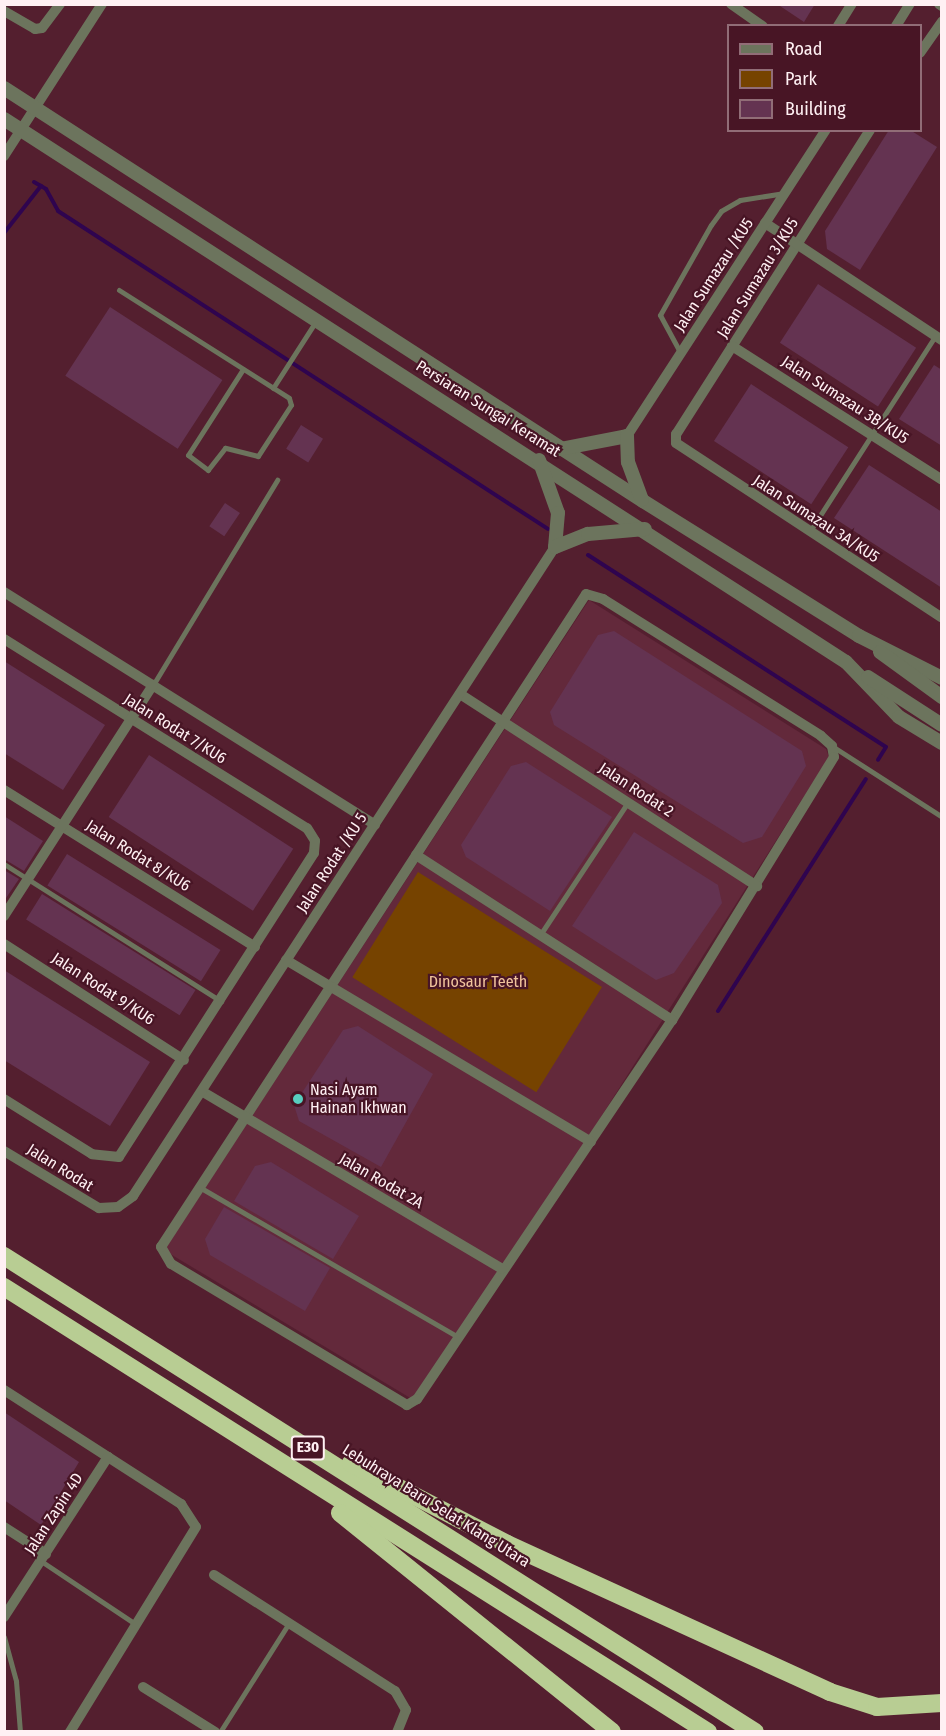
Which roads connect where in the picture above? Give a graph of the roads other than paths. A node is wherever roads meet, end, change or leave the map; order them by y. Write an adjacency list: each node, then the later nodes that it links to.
1 (60, 4): 6 (street)
2 (102, 4): 13 (street)
3 (731, 4): 8 (street)
4 (852, 4): 9 (street)
5 (910, 4): 10 (street)
6 (4, 11)
7 (942, 21): 11 (street)
8 (761, 24)
9 (839, 24)
10 (897, 24)
11 (922, 51)
12 (4, 88): 13 (street, Persiaran Sungai Keramat)
13 (35, 108): 15 (street); 22 (street, Persiaran Sungai Keramat)
14 (4, 119): 15 (street, Persiaran Sungai Keramat)
15 (21, 129): 18 (street); 24 (street, Persiaran Sungai Keramat)
16 (825, 132): 19 (street, Jalan Sumazau /KU5)
17 (869, 132): 21 (street, Jalan Sumazau 3/KU5)
18 (4, 156)
19 (784, 193): 20 (street, Jalan Sumazau /KU5); 27 (lane)
20 (765, 223): 21 (street); 27 (street, Jalan Sumazau /KU5)
21 (796, 245): 25 (street); 26 (street, Jalan Sumazau 3/KU5)
22 (312, 287): 24 (street); 33 (street, Persiaran Sungai Keramat)
23 (119, 290): 28 (lane)
24 (316, 319): 29 (lane); 34 (street, Persiaran Sungai Keramat)
25 (939, 338): 31 (lane)
26 (732, 346): 31 (street, Jalan Sumazau 3B/KU5); 32 (street, Jalan Sumazau 3/KU5)
27 (681, 354): 30 (street, Jalan Sumazau /KU5)
28 (243, 369): 29 (lane); 29 (lane)
29 (273, 388)
30 (627, 436): 33 (street); 37 (street)
31 (872, 436): 36 (street, Jalan Sumazau 3B/KU5); 39 (lane)
32 (676, 443): 39 (street, Jalan Sumazau 3A/KU5)
33 (560, 448): 37 (street, Persiaran Sungai Keramat)
34 (539, 460): 38 (street, Persiaran Sungai Keramat); 40 (street)
35 (277, 480): 47 (lane)
36 (942, 480)
37 (643, 501): 43 (street, Persiaran Sungai Keramat)
38 (645, 529): 40 (street); 45 (street, Persiaran Sungai Keramat)
39 (809, 533): 42 (street, Jalan Sumazau 3A/KU5)
40 (555, 547): 48 (street, Jalan Rodat /KU 5)
41 (4, 592): 47 (street)
42 (942, 618)
43 (862, 638): 46 (street, Persiaran Sungai Keramat); 49 (street)
44 (4, 639): 51 (street, Jalan Rodat 7/KU6)
45 (846, 662): 52 (street); 53 (street, Persiaran Sungai Keramat)
46 (942, 678)
47 (153, 686): 51 (street); 58 (street)
48 (460, 694): 50 (street, Jalan Rodat 2); 58 (street, Jalan Rodat /KU 5)
49 (942, 697)
50 (500, 719): 54 (street); 56 (street, Jalan Rodat 2); 60 (street)
51 (132, 720): 59 (street); 67 (street, Jalan Rodat 7/KU6)
52 (942, 725)
53 (942, 743)
54 (832, 746): 57 (lane); 63 (street)
55 (4, 790): 59 (street, Jalan Rodat 8/KU6)
56 (628, 802): 63 (street, Jalan Rodat 2); 65 (lane)
57 (942, 818)
58 (375, 825): 68 (street, Jalan Rodat /KU 5)
59 (63, 826): 62 (street); 67 (street, Jalan Rodat 8/KU6)
60 (416, 855): 65 (street); 69 (street)
61 (4, 864): 62 (lane)
62 (29, 879): 64 (street); 70 (lane)
63 (757, 886): 71 (street)
64 (4, 916)
65 (540, 935): 71 (street)
66 (4, 944): 72 (street, Jalan Rodat 9/KU6)
67 (255, 947): 70 (street)
68 (286, 960): 69 (street); 73 (street, Jalan Rodat /KU 5)
69 (332, 988): 75 (street); 76 (street)
70 (221, 1001): 72 (street)
71 (672, 1020): 76 (street)
72 (184, 1060): 74 (street)
73 (203, 1092): 75 (street, Jalan Rodat 2A); 79 (street, Jalan Rodat /KU 5)
74 (4, 1099)
75 (244, 1118): 78 (street); 81 (street, Jalan Rodat 2A)
76 (591, 1142): 81 (street)
77 (4, 1151): 79 (street, Jalan Rodat)
78 (201, 1188): 83 (lane); 83 (street)
79 (133, 1196)
80 (4, 1256): 86 (highway, Lebuhraya Baru Selat Klang Utara / E30)
81 (502, 1269): 83 (street)
82 (4, 1287): 84 (highway, E30)
83 (458, 1337)
84 (117, 1359): 102 (highway); 103 (highway, E30)
85 (4, 1390): 87 (street)
86 (266, 1422): 96 (highway); 104 (highway, Lebuhraya Baru Selat Klang Utara / E30)
87 (108, 1457): 89 (street, Jalan Zapin 4D); 93 (street)
88 (4, 1527): 89 (street)
89 (44, 1558): 91 (street, Jalan Zapin 4D); 93 (lane)
90 (214, 1575): 92 (street)
91 (4, 1617)
92 (289, 1623): 100 (lane); 101 (street)
93 (139, 1626): 98 (street)
94 (4, 1637): 97 (lane)
95 (143, 1687): 99 (street)
96 (942, 1703)
97 (20, 1731)
98 (70, 1731)
99 (215, 1731)
100 (220, 1731)
101 (398, 1731)
102 (612, 1731)
103 (708, 1731)
104 (754, 1731)

